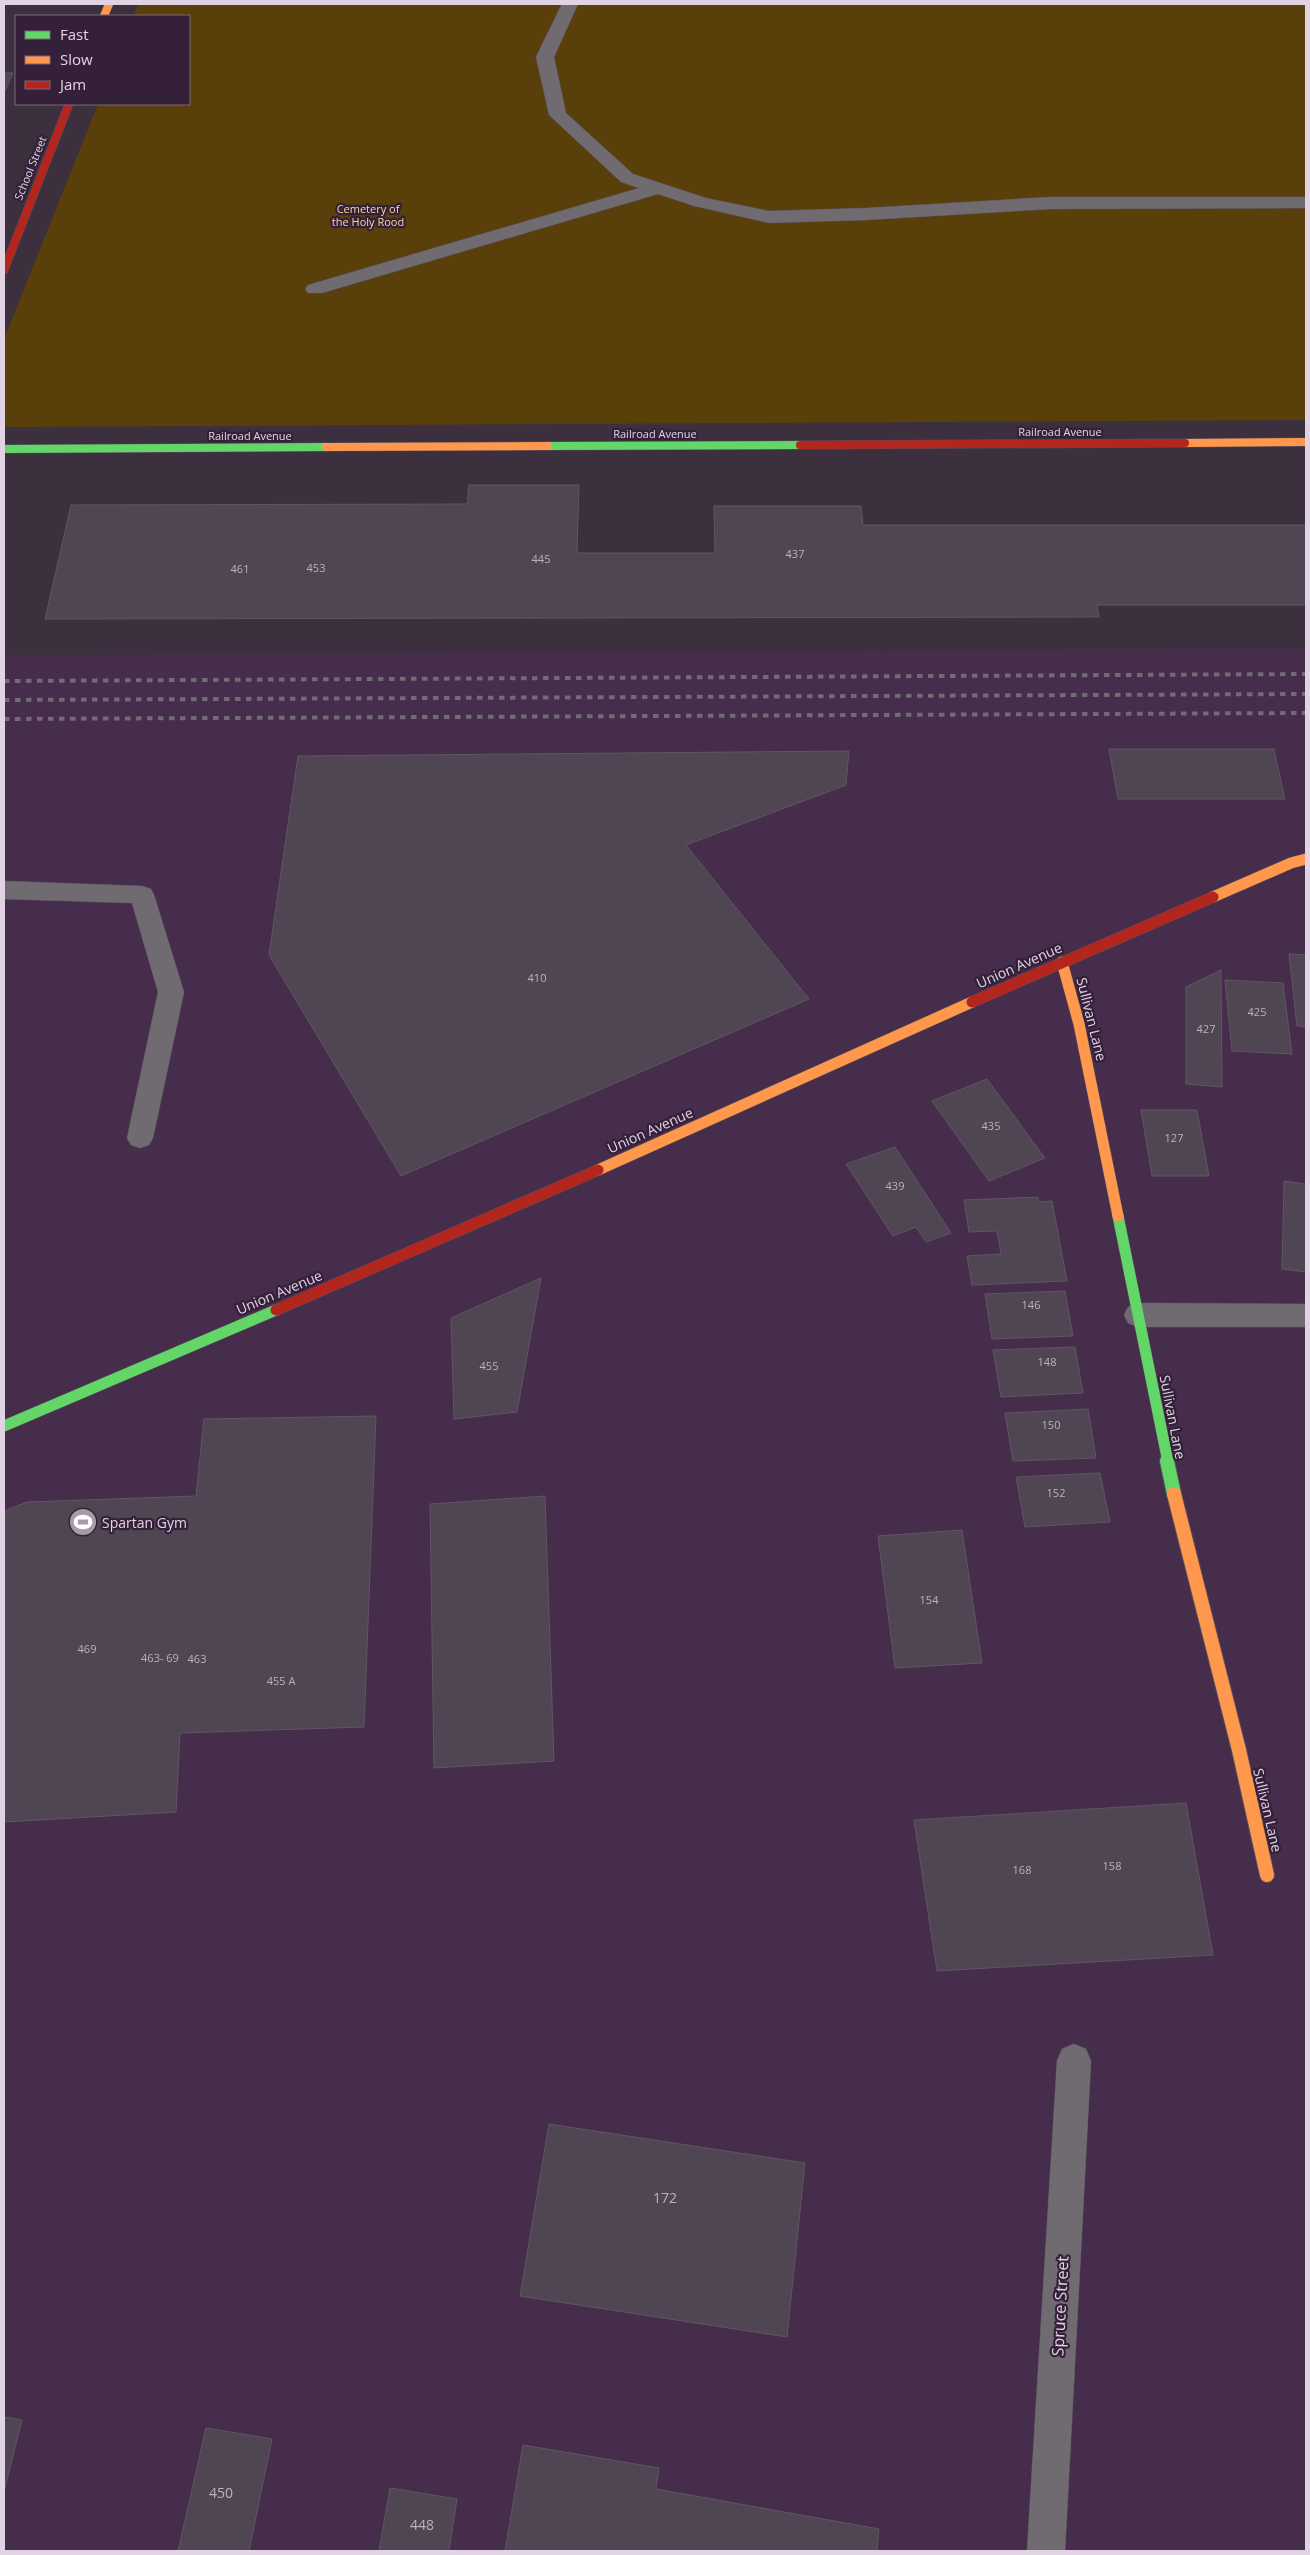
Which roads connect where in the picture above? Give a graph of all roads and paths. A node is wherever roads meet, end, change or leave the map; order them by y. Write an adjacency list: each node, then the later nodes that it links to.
1 (570, 4): 3 (street)
2 (69, 105): 5 (street, School Street)
3 (658, 188): 4 (street); 6 (street)
4 (1306, 202)
5 (4, 267)
6 (315, 289)
7 (1306, 442): 8 (street, Railroad Avenue)
8 (4, 449)
9 (1306, 859): 11 (street, Union Avenue)
10 (4, 890): 12 (street)
11 (1062, 962): 13 (street, Sullivan Lane); 15 (street, Union Avenue)
12 (140, 1138)
13 (1138, 1315): 14 (street); 16 (street, Sullivan Lane)
14 (1306, 1316)
15 (4, 1426)
16 (1267, 1875)
17 (1074, 2061): 18 (street, Spruce Street)
18 (1046, 2551)

